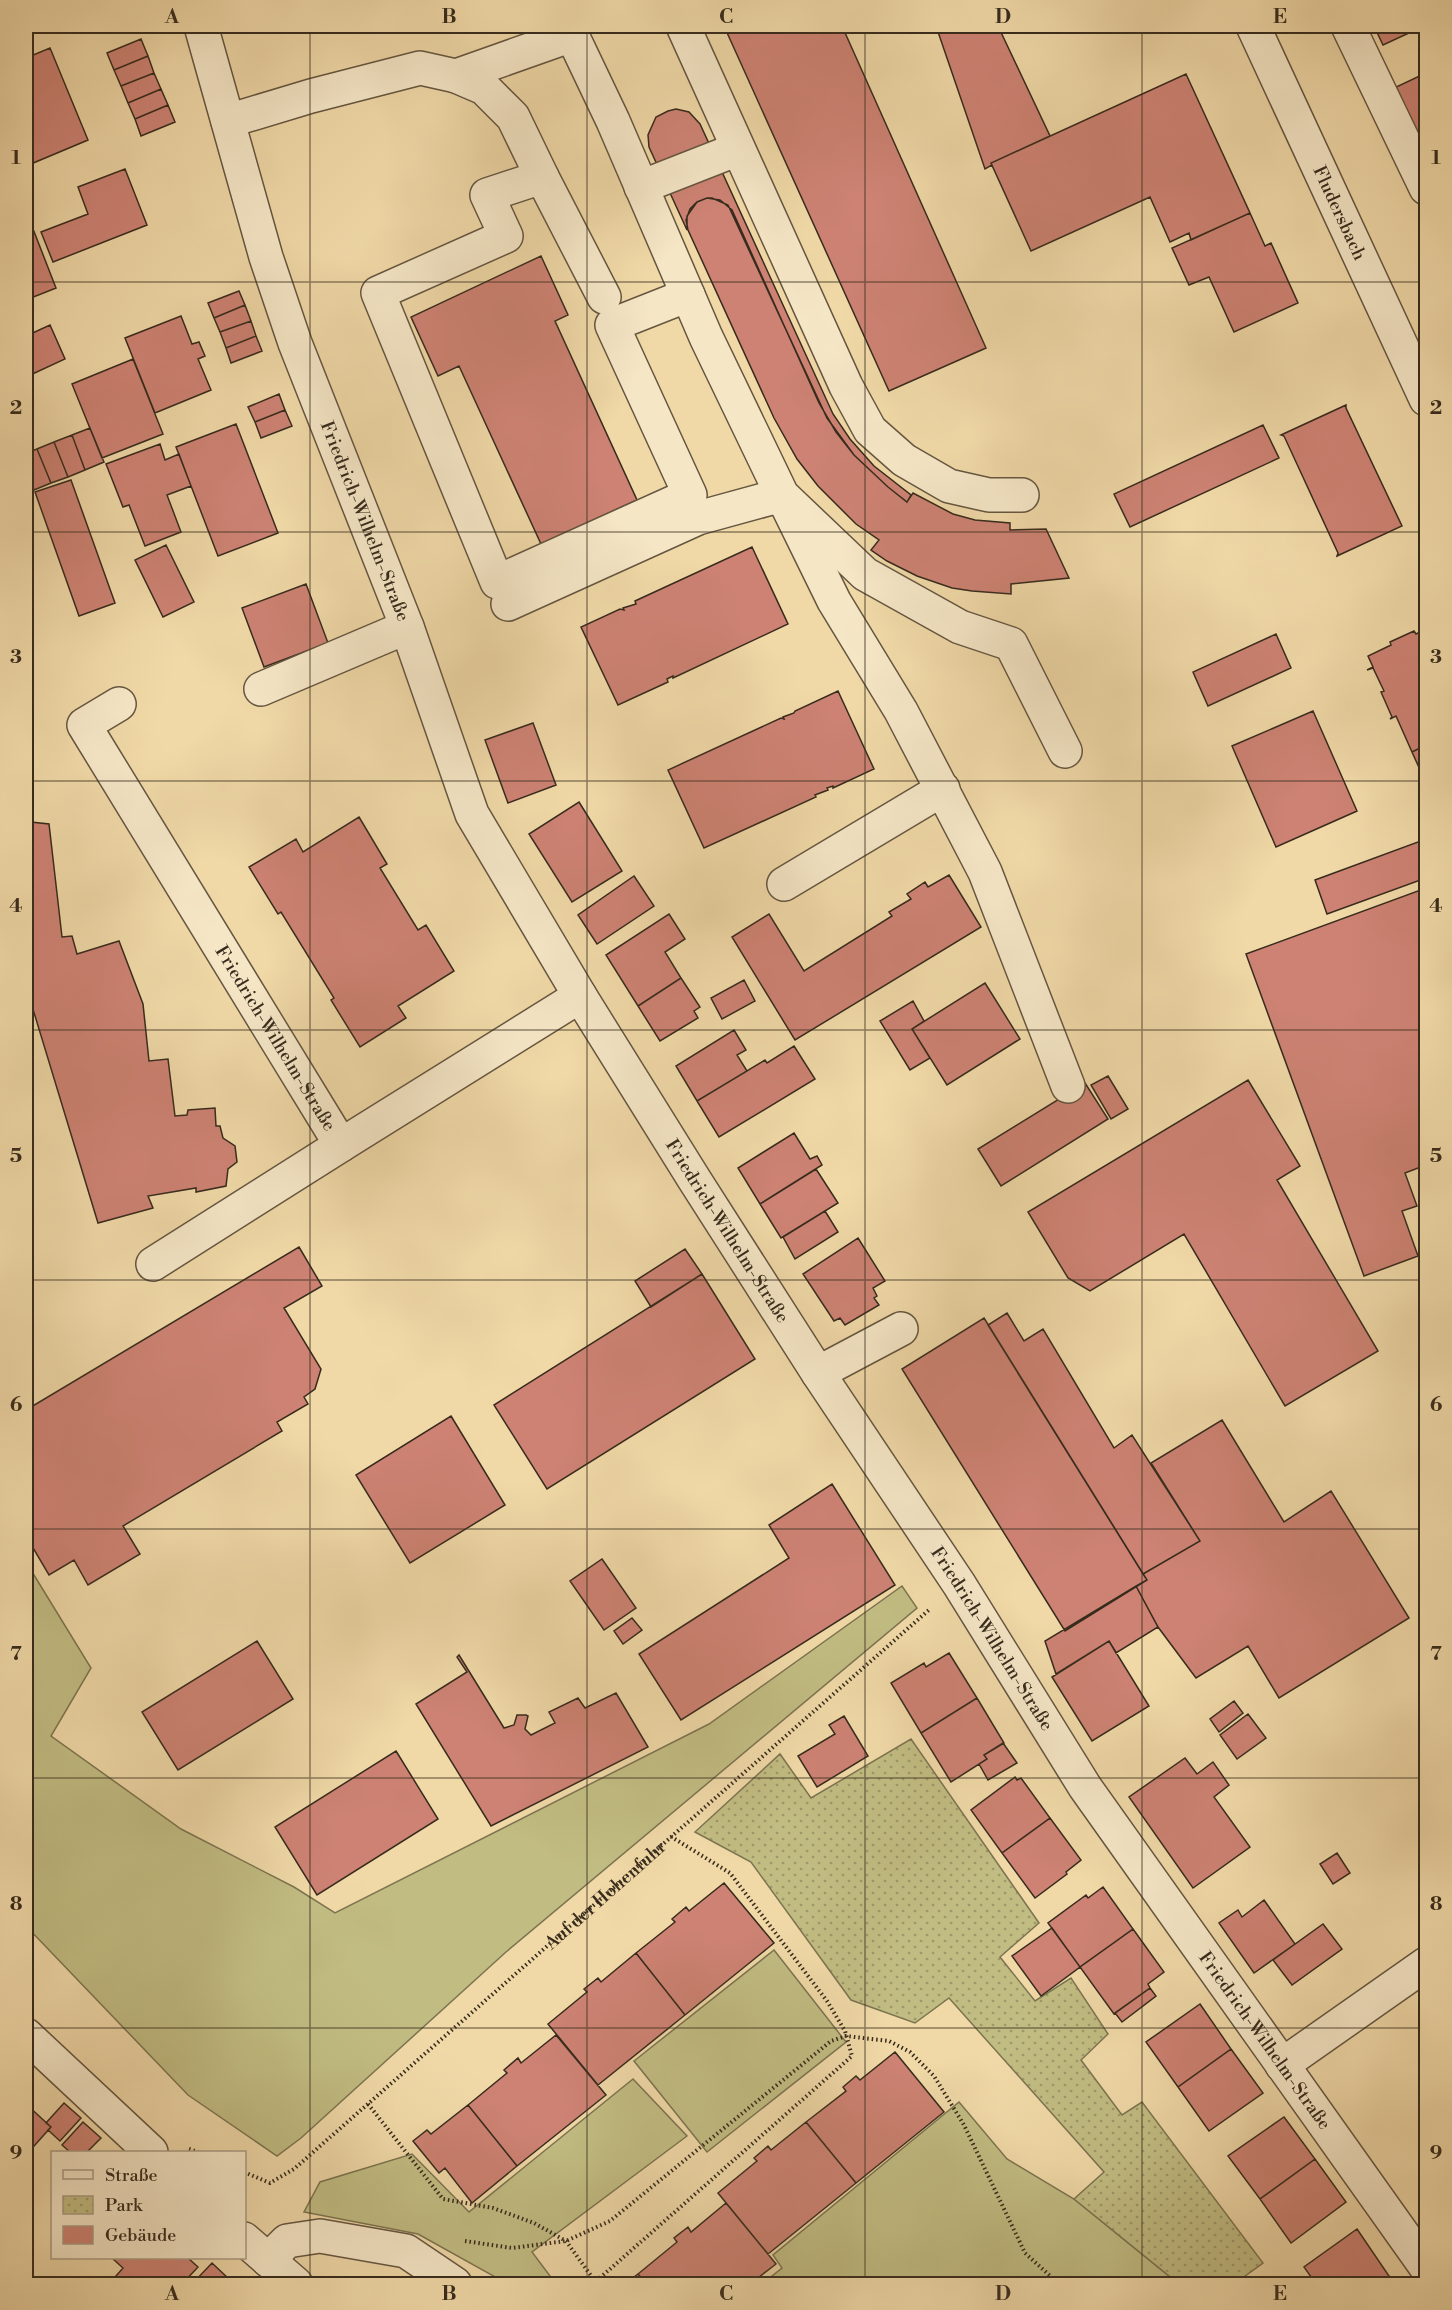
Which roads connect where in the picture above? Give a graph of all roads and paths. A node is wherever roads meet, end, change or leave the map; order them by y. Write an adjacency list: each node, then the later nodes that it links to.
1 (201, 26): 6 (street, Friedrich-Wilhelm-Straße)
2 (683, 26): 7 (street)
3 (1253, 26): 13 (street, Fludersbach)
4 (1348, 26): 10 (street)
5 (456, 76): 6 (street); 8 (street); 9 (street)
6 (228, 121): 17 (street, Friedrich-Wilhelm-Straße)
7 (738, 150): 9 (street); 15 (street)
8 (542, 177): 11 (street); 12 (street)
9 (641, 187): 11 (street)
10 (1426, 188)
11 (688, 295): 14 (street)
12 (604, 297)
13 (1426, 399)
14 (782, 495): 16 (street); 20 (street); 21 (street)
15 (1022, 495)
16 (508, 604)
17 (406, 627): 18 (street); 23 (street, Friedrich-Wilhelm-Straße)
18 (261, 689)
19 (118, 704): 25 (street, Friedrich-Wilhelm-Straße)
20 (1065, 751)
21 (942, 789): 22 (street); 24 (street)
22 (784, 884)
23 (580, 996): 25 (street, Friedrich-Wilhelm-Straße); 28 (street, Friedrich-Wilhelm-Straße)
24 (1068, 1086)
25 (341, 1145): 26 (street)
26 (153, 1264)
27 (901, 1329): 28 (street)
28 (818, 1373): 29 (street, Friedrich-Wilhelm-Straße)
29 (959, 1584): 30 (path, Auf der Hohenfuhr); 34 (street, Friedrich-Wilhelm-Straße)
30 (670, 1836): 33 (path); 35 (path, Auf der Hohenfuhr)
31 (1426, 1964): 34 (street)
32 (26, 2035): 36 (street)
33 (846, 2036): 38 (path); 46 (path); 47 (path)
34 (1282, 2065): 41 (street, Friedrich-Wilhelm-Straße)
35 (368, 2104): 37 (path, Auf der Hohenfuhr); 38 (path)
36 (150, 2151)
37 (246, 2173)
38 (566, 2241): 40 (path); 46 (path)
39 (256, 2250): 40 (street); 42 (street)
40 (406, 2251): 43 (street)
41 (1426, 2267)
42 (296, 2284)
43 (454, 2284)
44 (530, 2284): 45 (path)
45 (547, 2284)
46 (595, 2284)
47 (1059, 2284)

